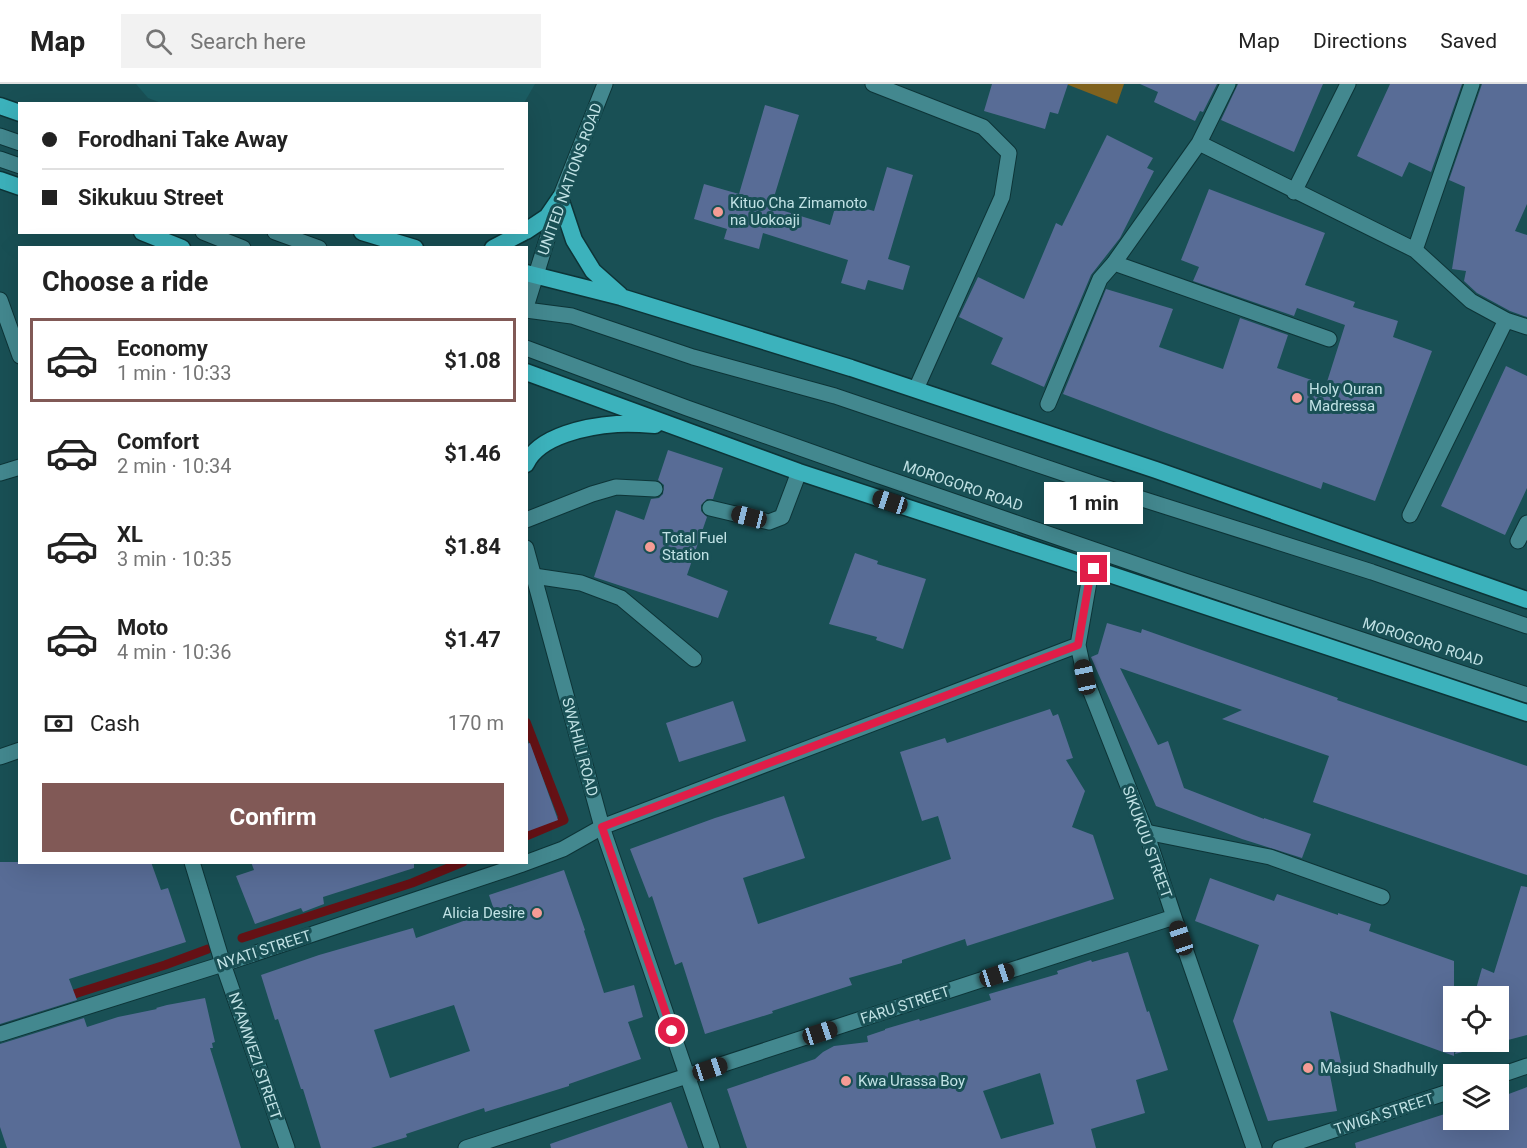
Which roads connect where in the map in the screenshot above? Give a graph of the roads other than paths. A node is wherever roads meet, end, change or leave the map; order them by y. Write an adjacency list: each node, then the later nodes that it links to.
1 (605, 84): 16 (street, UNITED NATIONS ROAD)
2 (873, 84): 41 (street)
3 (1228, 84): 10 (street)
4 (1347, 84): 15 (street)
5 (1472, 84): 28 (street)
6 (0, 106): 7 (highway)
7 (18, 112)
8 (0, 136): 9 (street)
9 (18, 142)
10 (1199, 143): 15 (street); 29 (street)
11 (0, 159): 12 (street)
12 (18, 165)
13 (0, 180): 14 (highway)
14 (18, 186)
15 (1294, 192): 28 (street)
16 (560, 198): 17 (highway); 30 (street, UNITED NATIONS ROAD); 32 (highway)
17 (528, 230)
18 (147, 234): 23 (highway)
19 (208, 234): 24 (street)
20 (280, 234): 25 (street)
21 (369, 234): 26 (highway)
22 (521, 234): 27 (highway)
23 (177, 246)
24 (238, 246)
25 (314, 246)
26 (408, 246)
27 (497, 246)
28 (1415, 250): 35 (street)
29 (1114, 263): 37 (street); 42 (street)
30 (532, 274): 31 (street, UNITED NATIONS ROAD); 32 (highway)
31 (528, 297)
32 (621, 297): 41 (highway)
33 (0, 300): 39 (street)
34 (528, 309): 57 (street)
35 (1506, 320): 36 (street); 50 (street)
36 (1527, 327)
37 (1329, 339)
38 (528, 349): 60 (street, MOROGORO ROAD)
39 (18, 350)
40 (528, 373): 43 (highway)
41 (916, 389): 56 (highway)
42 (1048, 404)
43 (671, 425): 44 (highway); 46 (highway)
44 (528, 460)
45 (18, 468): 47 (street)
46 (799, 472): 49 (street); 54 (highway)
47 (0, 473)
48 (654, 489): 51 (street)
49 (710, 508)
50 (1410, 515)
51 (528, 519)
52 (1527, 523): 53 (street)
53 (1518, 541)
54 (1094, 569): 58 (street, SIKUKUU STREET); 61 (highway)
55 (530, 577): 59 (street); 64 (street, SWAHILI ROAD)
56 (1527, 600)
57 (1527, 626)
58 (1078, 645): 64 (street, NYATI STREET); 65 (street, SIKUKUU STREET)
59 (694, 659)
60 (1527, 695)
61 (1527, 713)
62 (18, 751): 63 (street)
63 (0, 757)
64 (602, 827): 66 (street, NYATI STREET); 75 (street, SWAHILI ROAD)
65 (1146, 832): 69 (street); 70 (street, SIKUKUU STREET)
66 (528, 862)
67 (193, 864): 71 (street, NYAMWEZI STREET)
68 (523, 864): 71 (street, NYATI STREET)
69 (1382, 897)
70 (1174, 917): 75 (street, FARU STREET); 80 (street, SIKUKUU STREET)
71 (223, 964): 72 (street, NYATI STREET); 77 (street, NYAMWEZI STREET)
72 (0, 1034)
73 (1527, 1066): 74 (street)
74 (1509, 1072)
75 (688, 1076): 78 (street, FARU STREET); 79 (street, SWAHILI ROAD)
76 (1443, 1094): 81 (street, TWIGA STREET)
77 (287, 1148)
78 (466, 1148)
79 (712, 1148)
80 (1254, 1148)
81 (1280, 1148)

